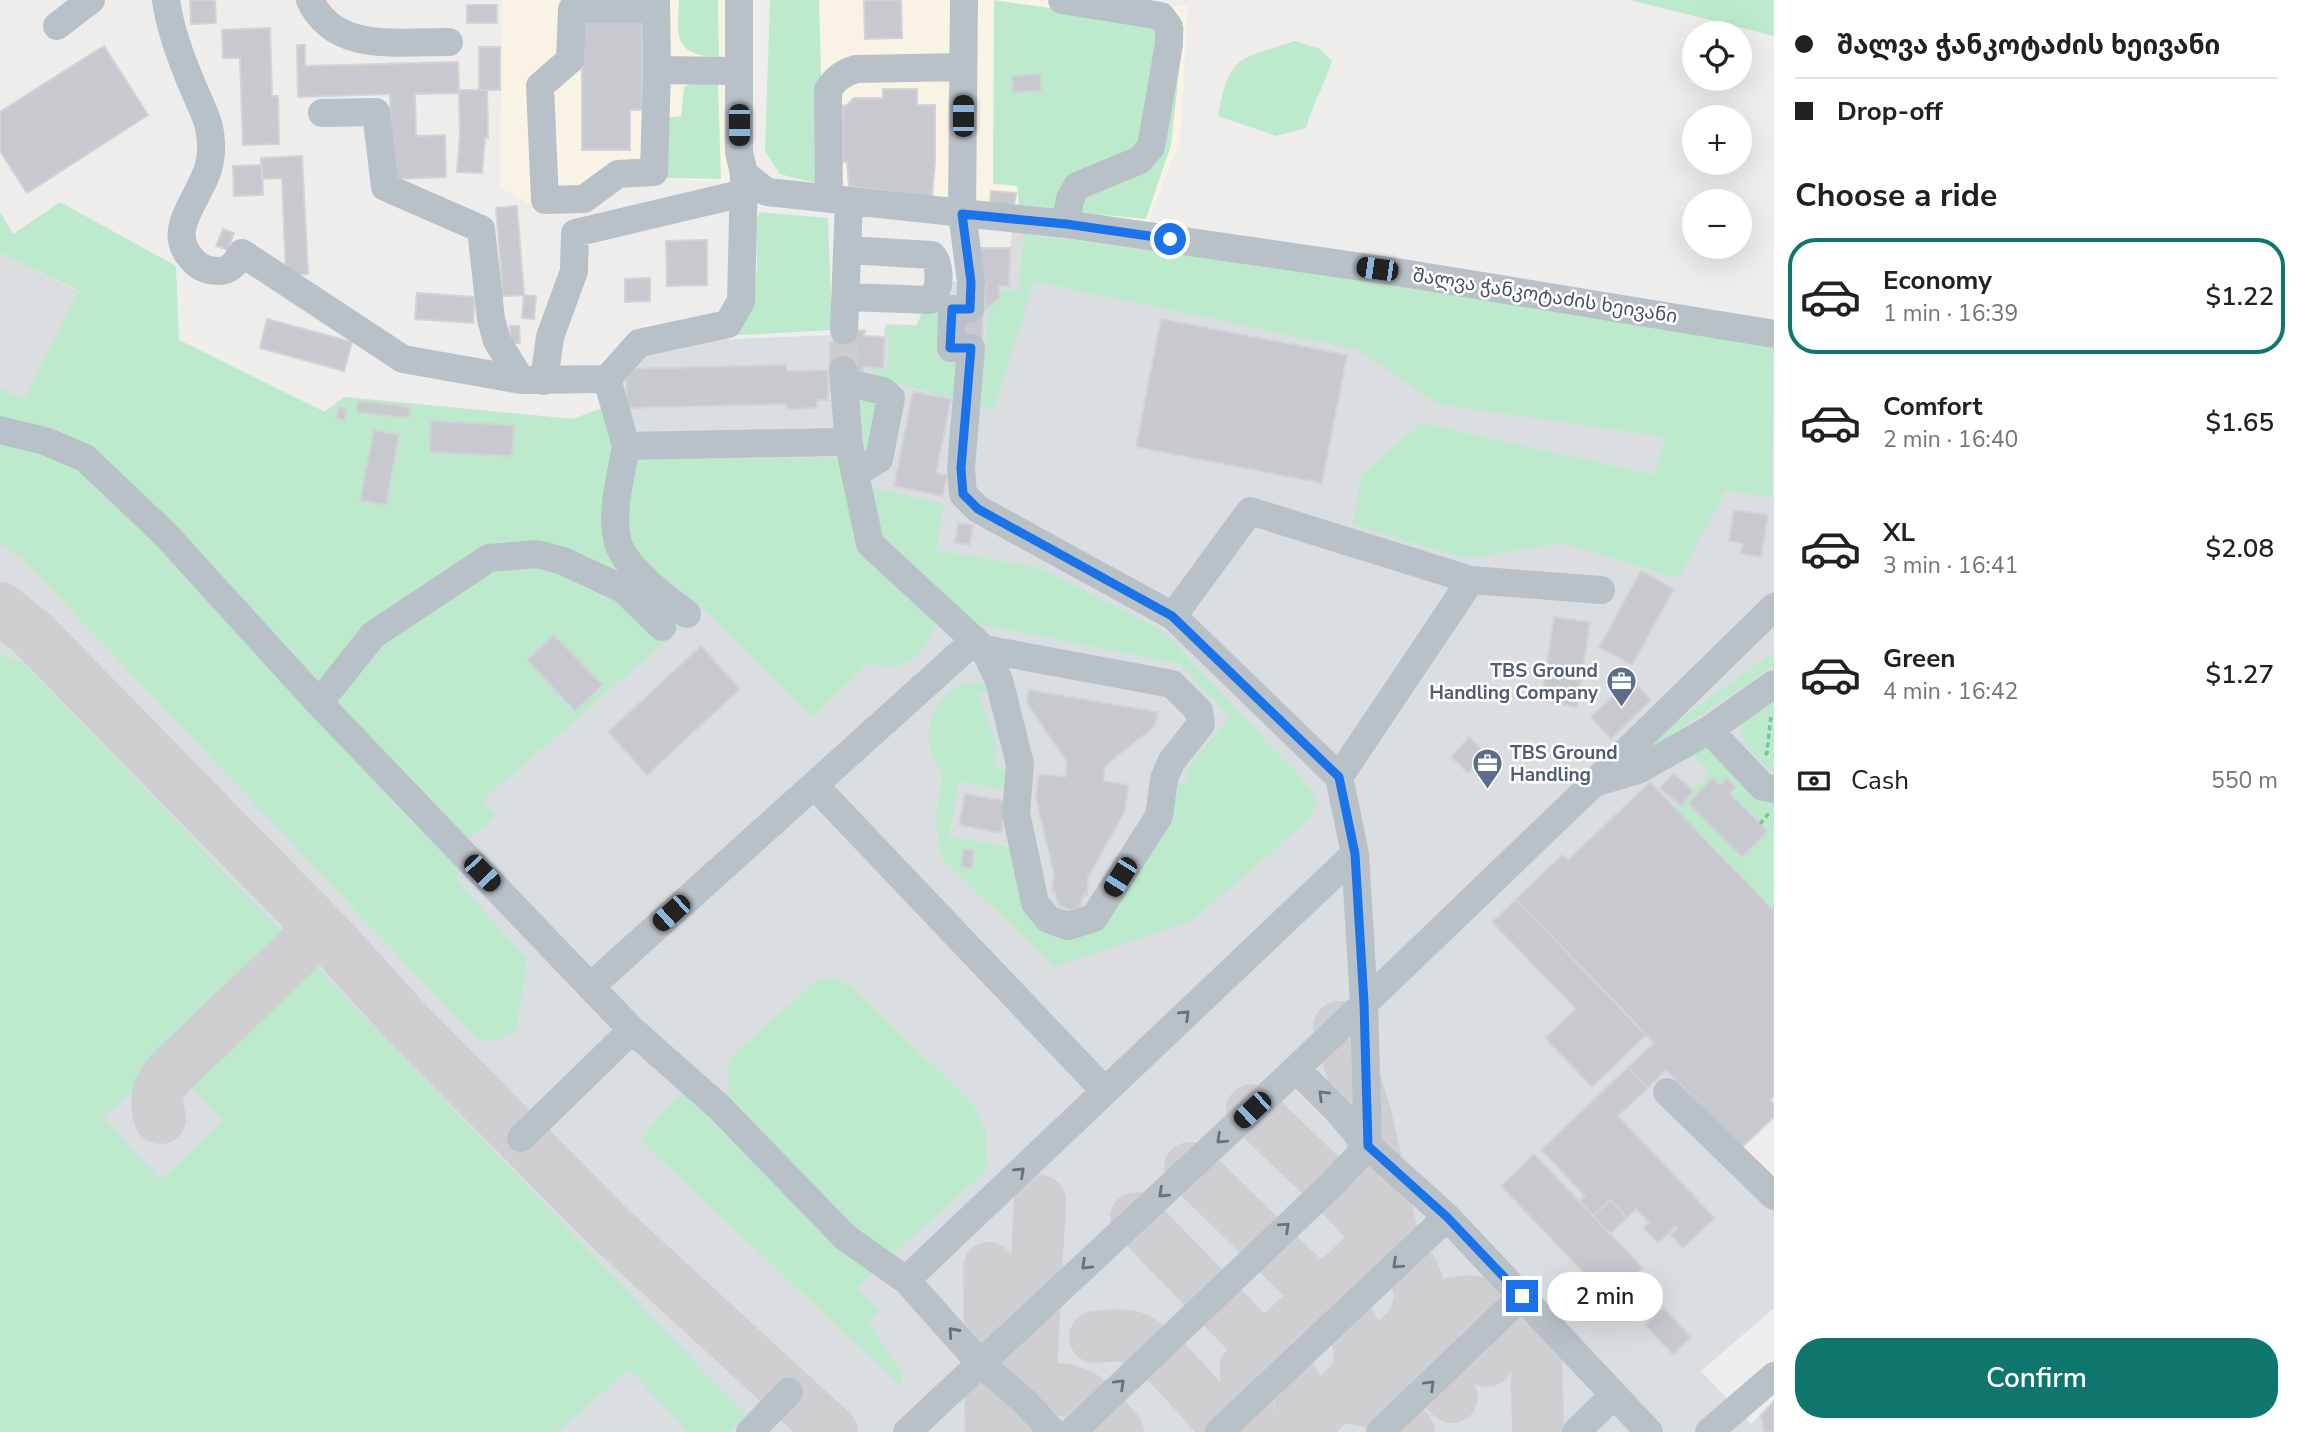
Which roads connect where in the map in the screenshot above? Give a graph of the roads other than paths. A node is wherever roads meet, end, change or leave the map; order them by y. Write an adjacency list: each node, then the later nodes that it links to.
1 (90, 0): 9 (street)
2 (166, 0): 24 (street)
3 (310, 0): 10 (street)
4 (739, 0): 13 (street)
5 (964, 0): 11 (street)
6 (1062, 0): 18 (street)
7 (607, 4): 8 (street); 12 (street)
8 (656, 5): 12 (street)
9 (57, 26)
10 (449, 42)
11 (963, 67): 16 (street); 17 (street)
12 (657, 70): 13 (street)
13 (739, 71): 15 (street)
14 (322, 113): 24 (street)
15 (744, 183): 16 (street, შალვა ჭანკოტაძის ხეივანი); 23 (street); 24 (street)
16 (839, 200): 17 (street, შალვა ჭანკოტაძის ხეივანი); 19 (street)
17 (962, 214): 18 (street, შალვა ჭანკოტაძის ხეივანი); 32 (street)
18 (1066, 224): 22 (street, შალვა ჭანკოტაძის ხეივანი)
19 (847, 250): 20 (street); 20 (street)
20 (846, 297): 21 (street)
21 (844, 330)
22 (1774, 334)
23 (607, 379): 24 (street); 27 (street)
24 (533, 381)
25 (0, 430): 35 (street)
26 (835, 442): 27 (street)
27 (626, 446): 35 (street)
28 (854, 468): 28 (street); 33 (street)
29 (1471, 580): 30 (street); 32 (street); 37 (street)
30 (1601, 590)
31 (1774, 607): 38 (street)
32 (1172, 616): 37 (street)
33 (979, 645): 33 (street); 39 (street)
34 (1774, 684): 36 (street)
35 (319, 703): 42 (street)
36 (1709, 730): 38 (street); 40 (street)
37 (1339, 777): 41 (street)
38 (1595, 782): 43 (street)
39 (814, 785): 42 (street); 46 (street)
40 (1774, 789)
41 (1355, 854): 43 (street); 46 (street, one-way to 41)
42 (590, 987): 44 (street)
43 (1364, 1003): 45 (street); 49 (street)
44 (632, 1030): 48 (street); 52 (street)
45 (1296, 1069): 49 (street, one-way to 45); 54 (street, one-way to 54)
46 (1105, 1091): 52 (street, one-way to 46)
47 (1667, 1092): 50 (street)
48 (521, 1138)
49 (1368, 1146): 51 (street); 61 (street, one-way to 49)
50 (1774, 1196)
51 (1447, 1217): 53 (street); 62 (street, one-way to 62)
52 (906, 1280): 54 (street, one-way to 52)
53 (1522, 1296): 57 (street); 63 (street, one-way to 53)
54 (981, 1364): 59 (street); 60 (street)
55 (1774, 1376): 66 (street)
56 (789, 1392): 58 (street)
57 (1614, 1395): 64 (street); 65 (street)
58 (750, 1432)
59 (907, 1432)
60 (1054, 1432)
61 (1072, 1432)
62 (1219, 1432)
63 (1380, 1432)
64 (1576, 1432)
65 (1649, 1432)
66 (1709, 1432)

